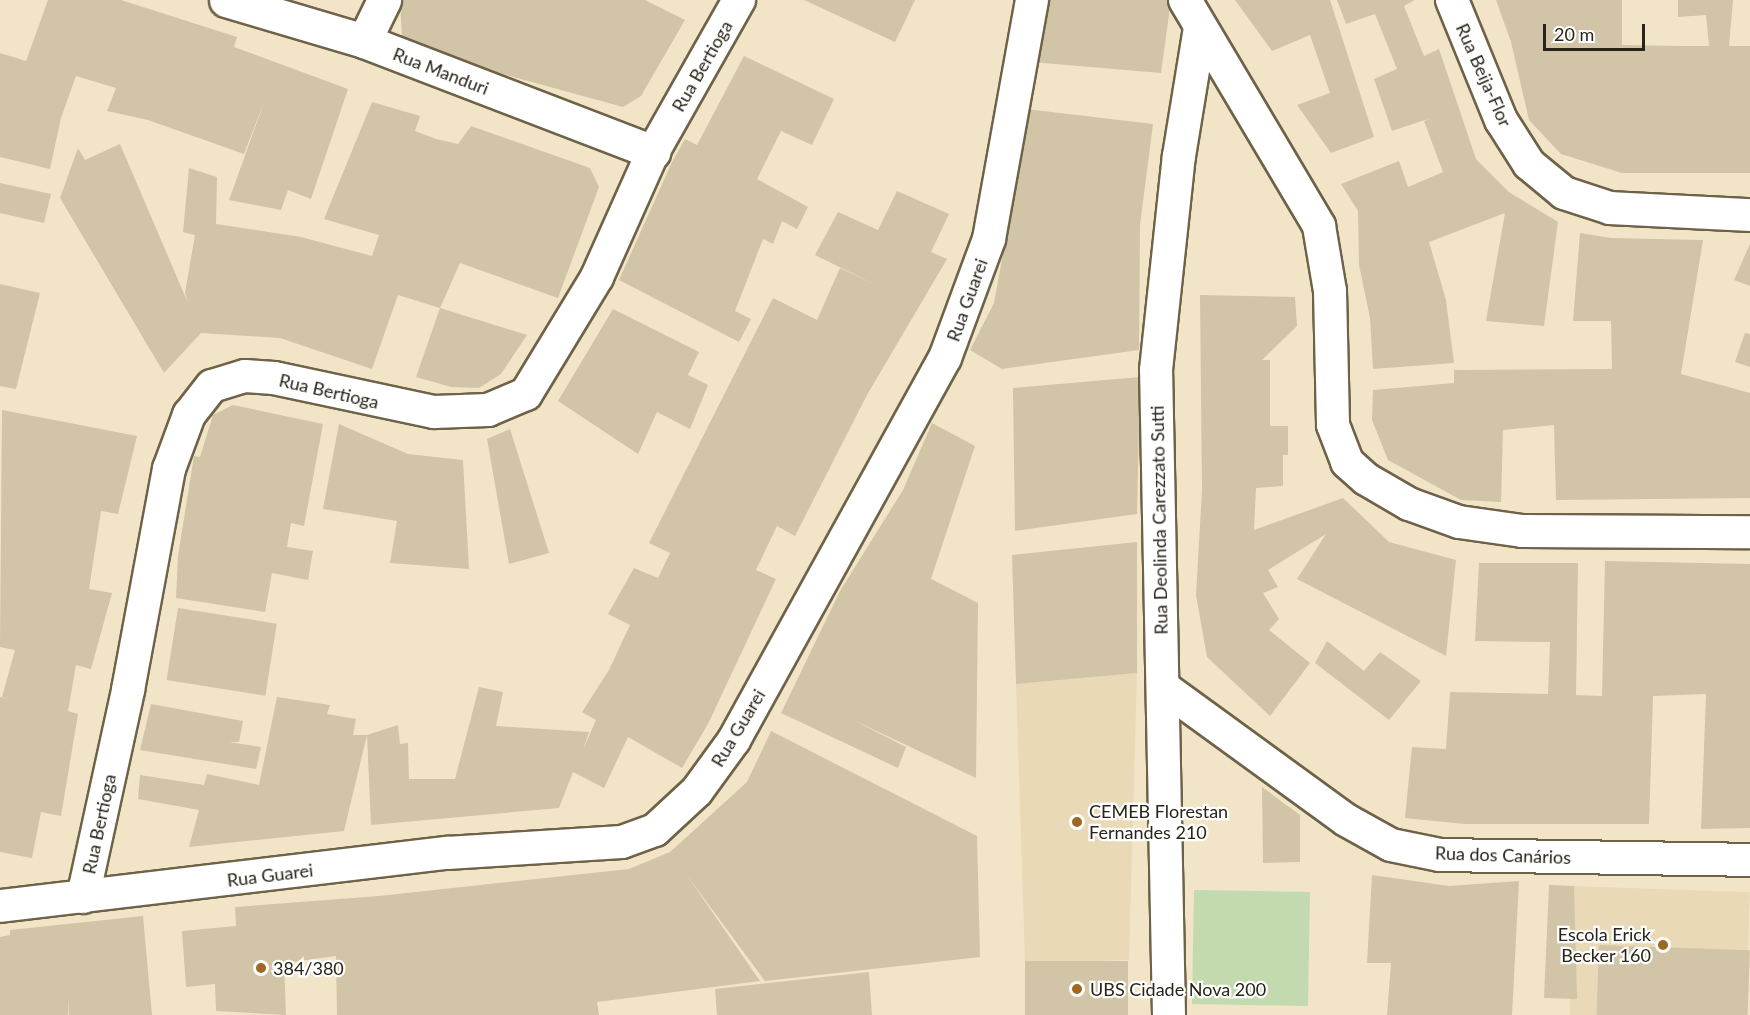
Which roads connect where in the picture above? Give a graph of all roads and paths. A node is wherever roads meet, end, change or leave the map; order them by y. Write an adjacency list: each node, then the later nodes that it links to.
1 (226, 0): 8 (street, Rua Manduri)
2 (384, 0): 8 (street)
3 (739, 0): 9 (street, Rua Bertioga)
4 (1032, 0): 14 (street, Rua Guarei)
5 (1185, 0): 7 (street)
6 (1452, 0): 10 (street, Rua Beija-Flor)
7 (1200, 28): 11 (street); 12 (street, Rua Deolinda Carezzato Sutti)
8 (364, 41): 9 (street, Rua Manduri)
9 (653, 152): 14 (street, Rua Bertioga)
10 (1750, 215)
11 (1750, 532)
12 (1163, 687): 13 (street, Rua dos Canários); 16 (street, Rua Deolinda Carezzato Sutti)
13 (1750, 860)
14 (82, 897): 15 (street, Rua Guarei)
15 (0, 906)
16 (1169, 1015)

